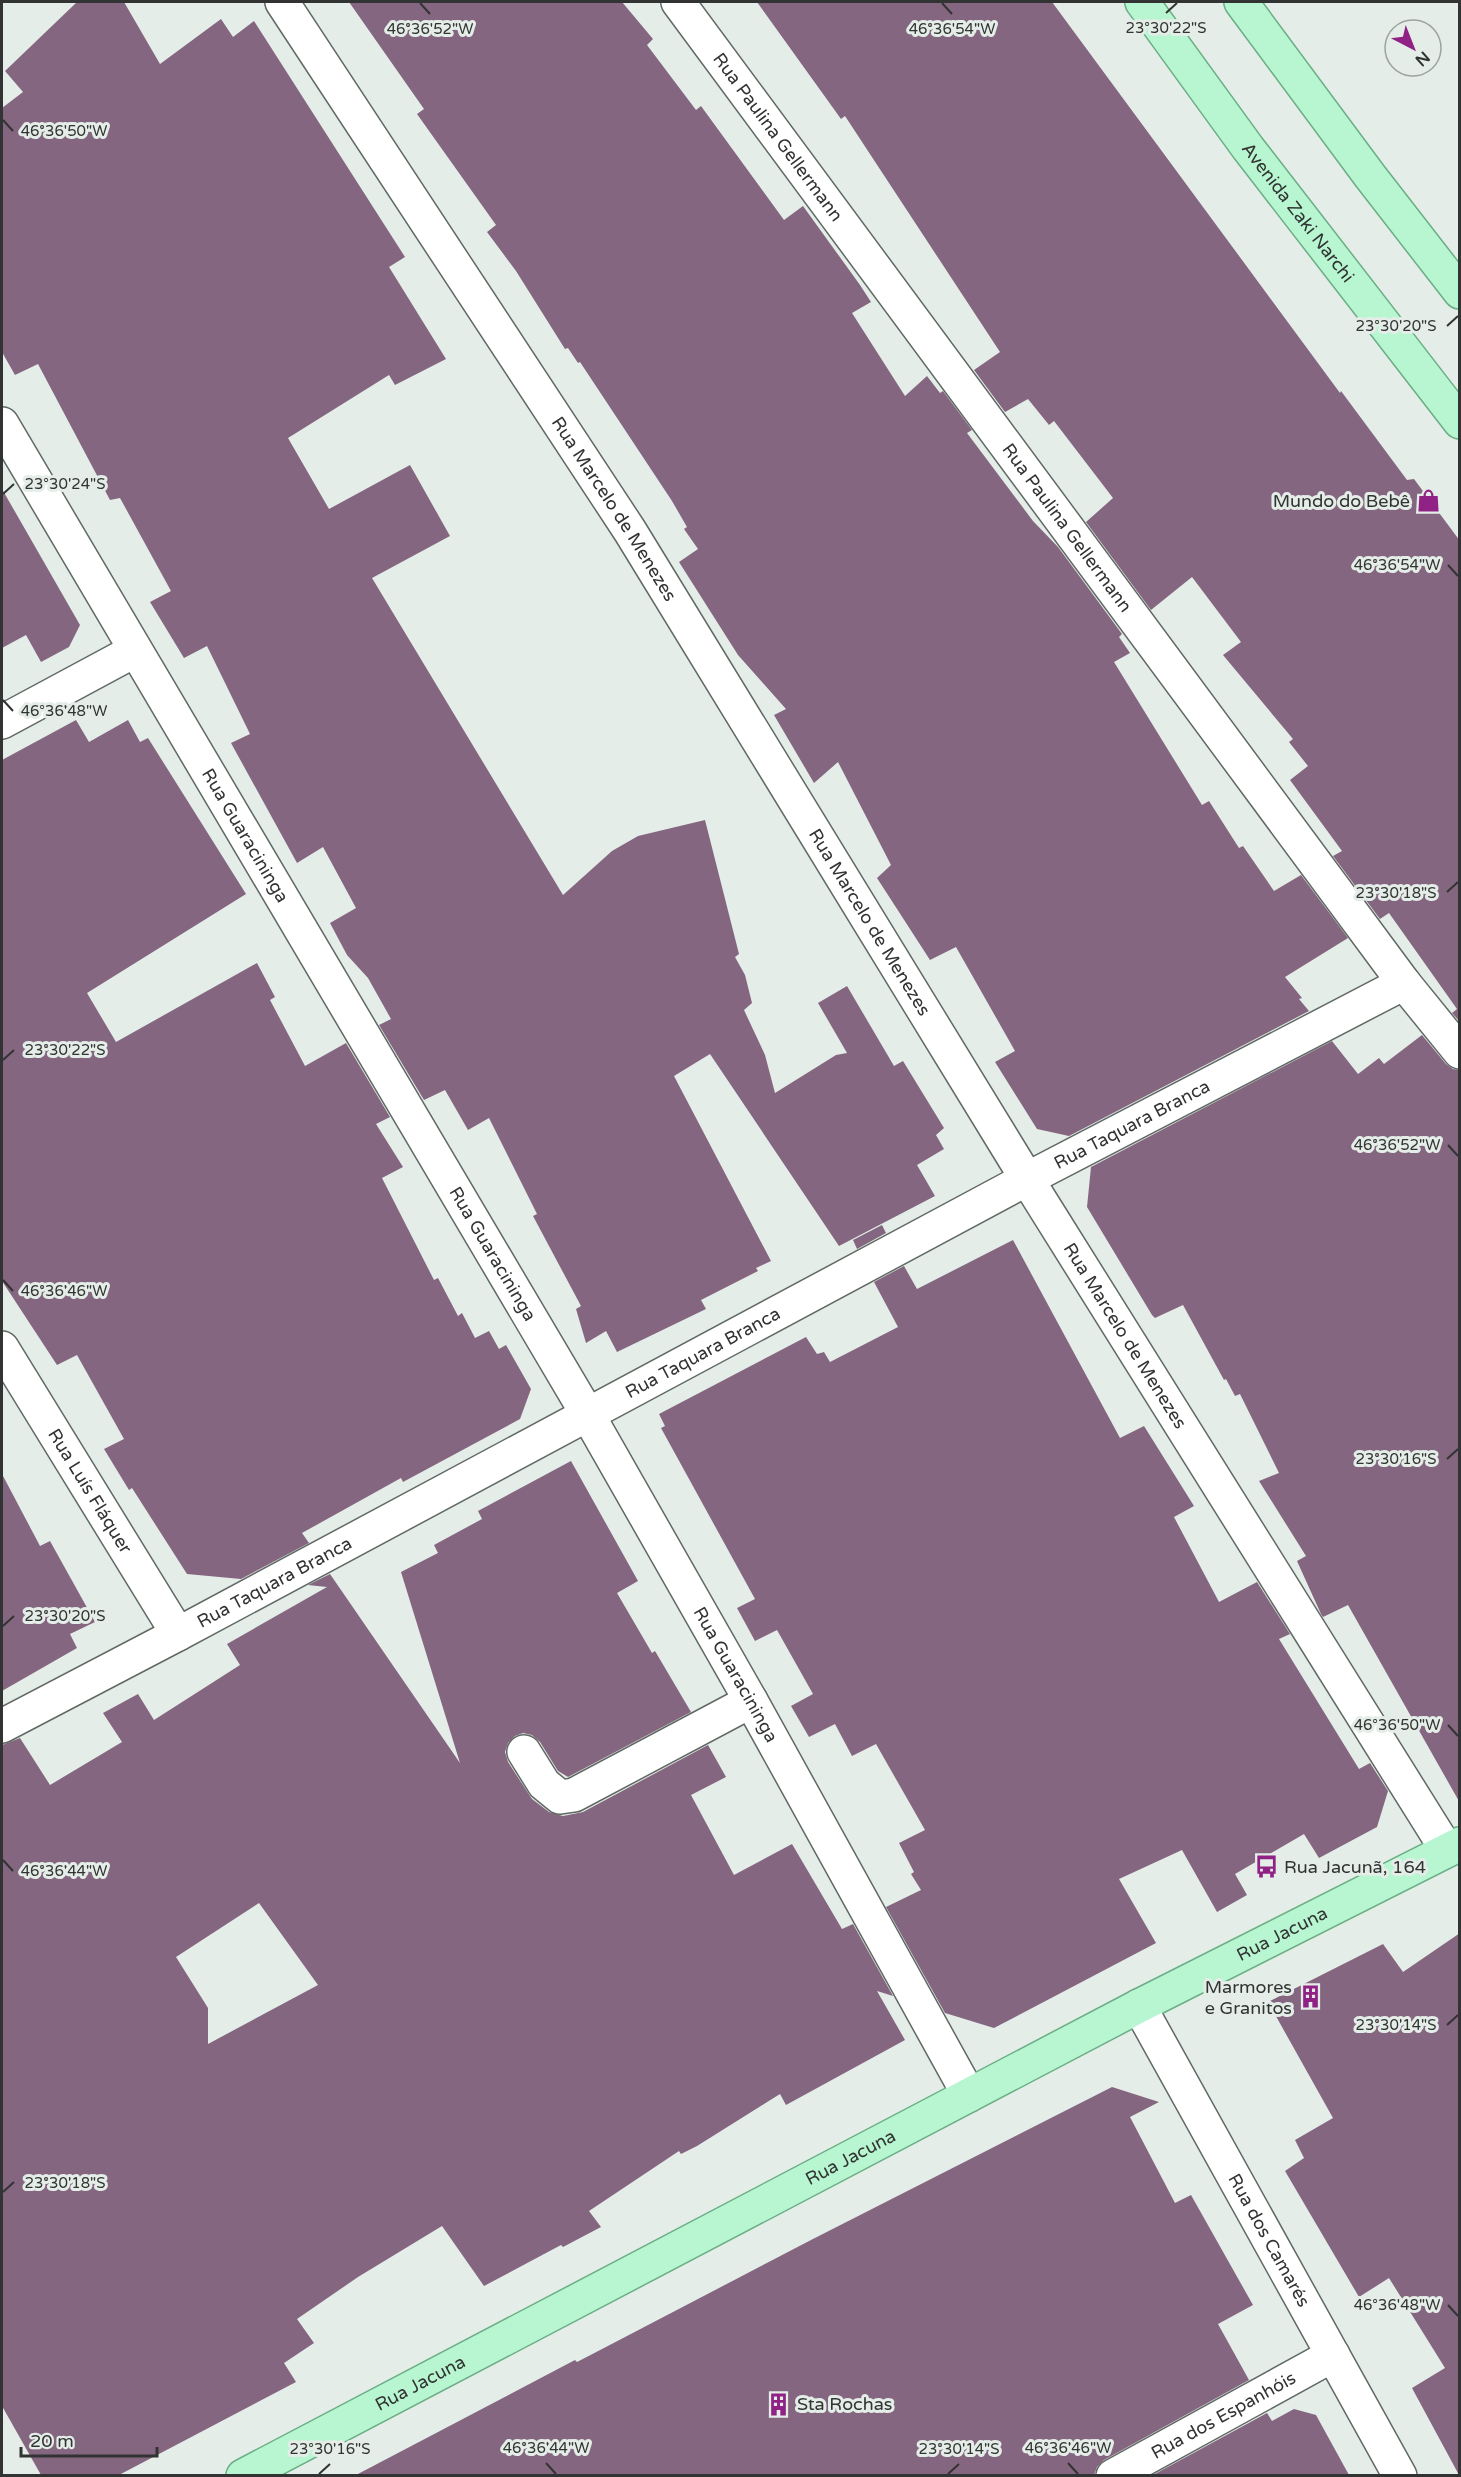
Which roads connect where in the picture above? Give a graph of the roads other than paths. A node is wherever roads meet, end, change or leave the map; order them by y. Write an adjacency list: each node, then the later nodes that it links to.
1 (282, 2): 12 (street, Rua Marcelo de Menezes)
2 (678, 2): 10 (street, Rua Paulina Gellermann)
3 (1142, 2): 6 (main road, Avenida Zaki Narchi)
4 (1241, 2): 5 (main road)
5 (1460, 292)
6 (1460, 422)
7 (2, 424): 8 (street, Rua Guaracininga)
8 (134, 651): 9 (street); 14 (street, Rua Guaracininga)
9 (2, 722)
10 (1404, 983): 11 (street, Rua Paulina Gellermann); 12 (street, Rua Taquara Branca)
11 (1460, 1052)
12 (1028, 1179): 14 (street, Rua Taquara Branca); 19 (street, Rua Marcelo de Menezes)
13 (2, 1348): 15 (street, Rua Luís Fláquer)
14 (588, 1415): 15 (street, Rua Taquara Branca); 16 (street, Rua Guaracininga)
15 (178, 1634): 17 (street, Rua Taquara Branca)
16 (751, 1701): 18 (street); 21 (street, Rua Guaracininga)
17 (2, 1726)
18 (524, 1752)
19 (1453, 1847): 20 (main road, Rua Jacuna)
20 (1139, 2006): 21 (main road, Rua Jacuna); 22 (street, Rua dos Camarés)
21 (969, 2094): 23 (main road, Rua Jacuna)
22 (1333, 2355): 24 (street, Rua dos Espanhóis); 25 (street, Rua dos Camarés)
23 (243, 2475)
24 (1113, 2475)
25 (1400, 2475)

